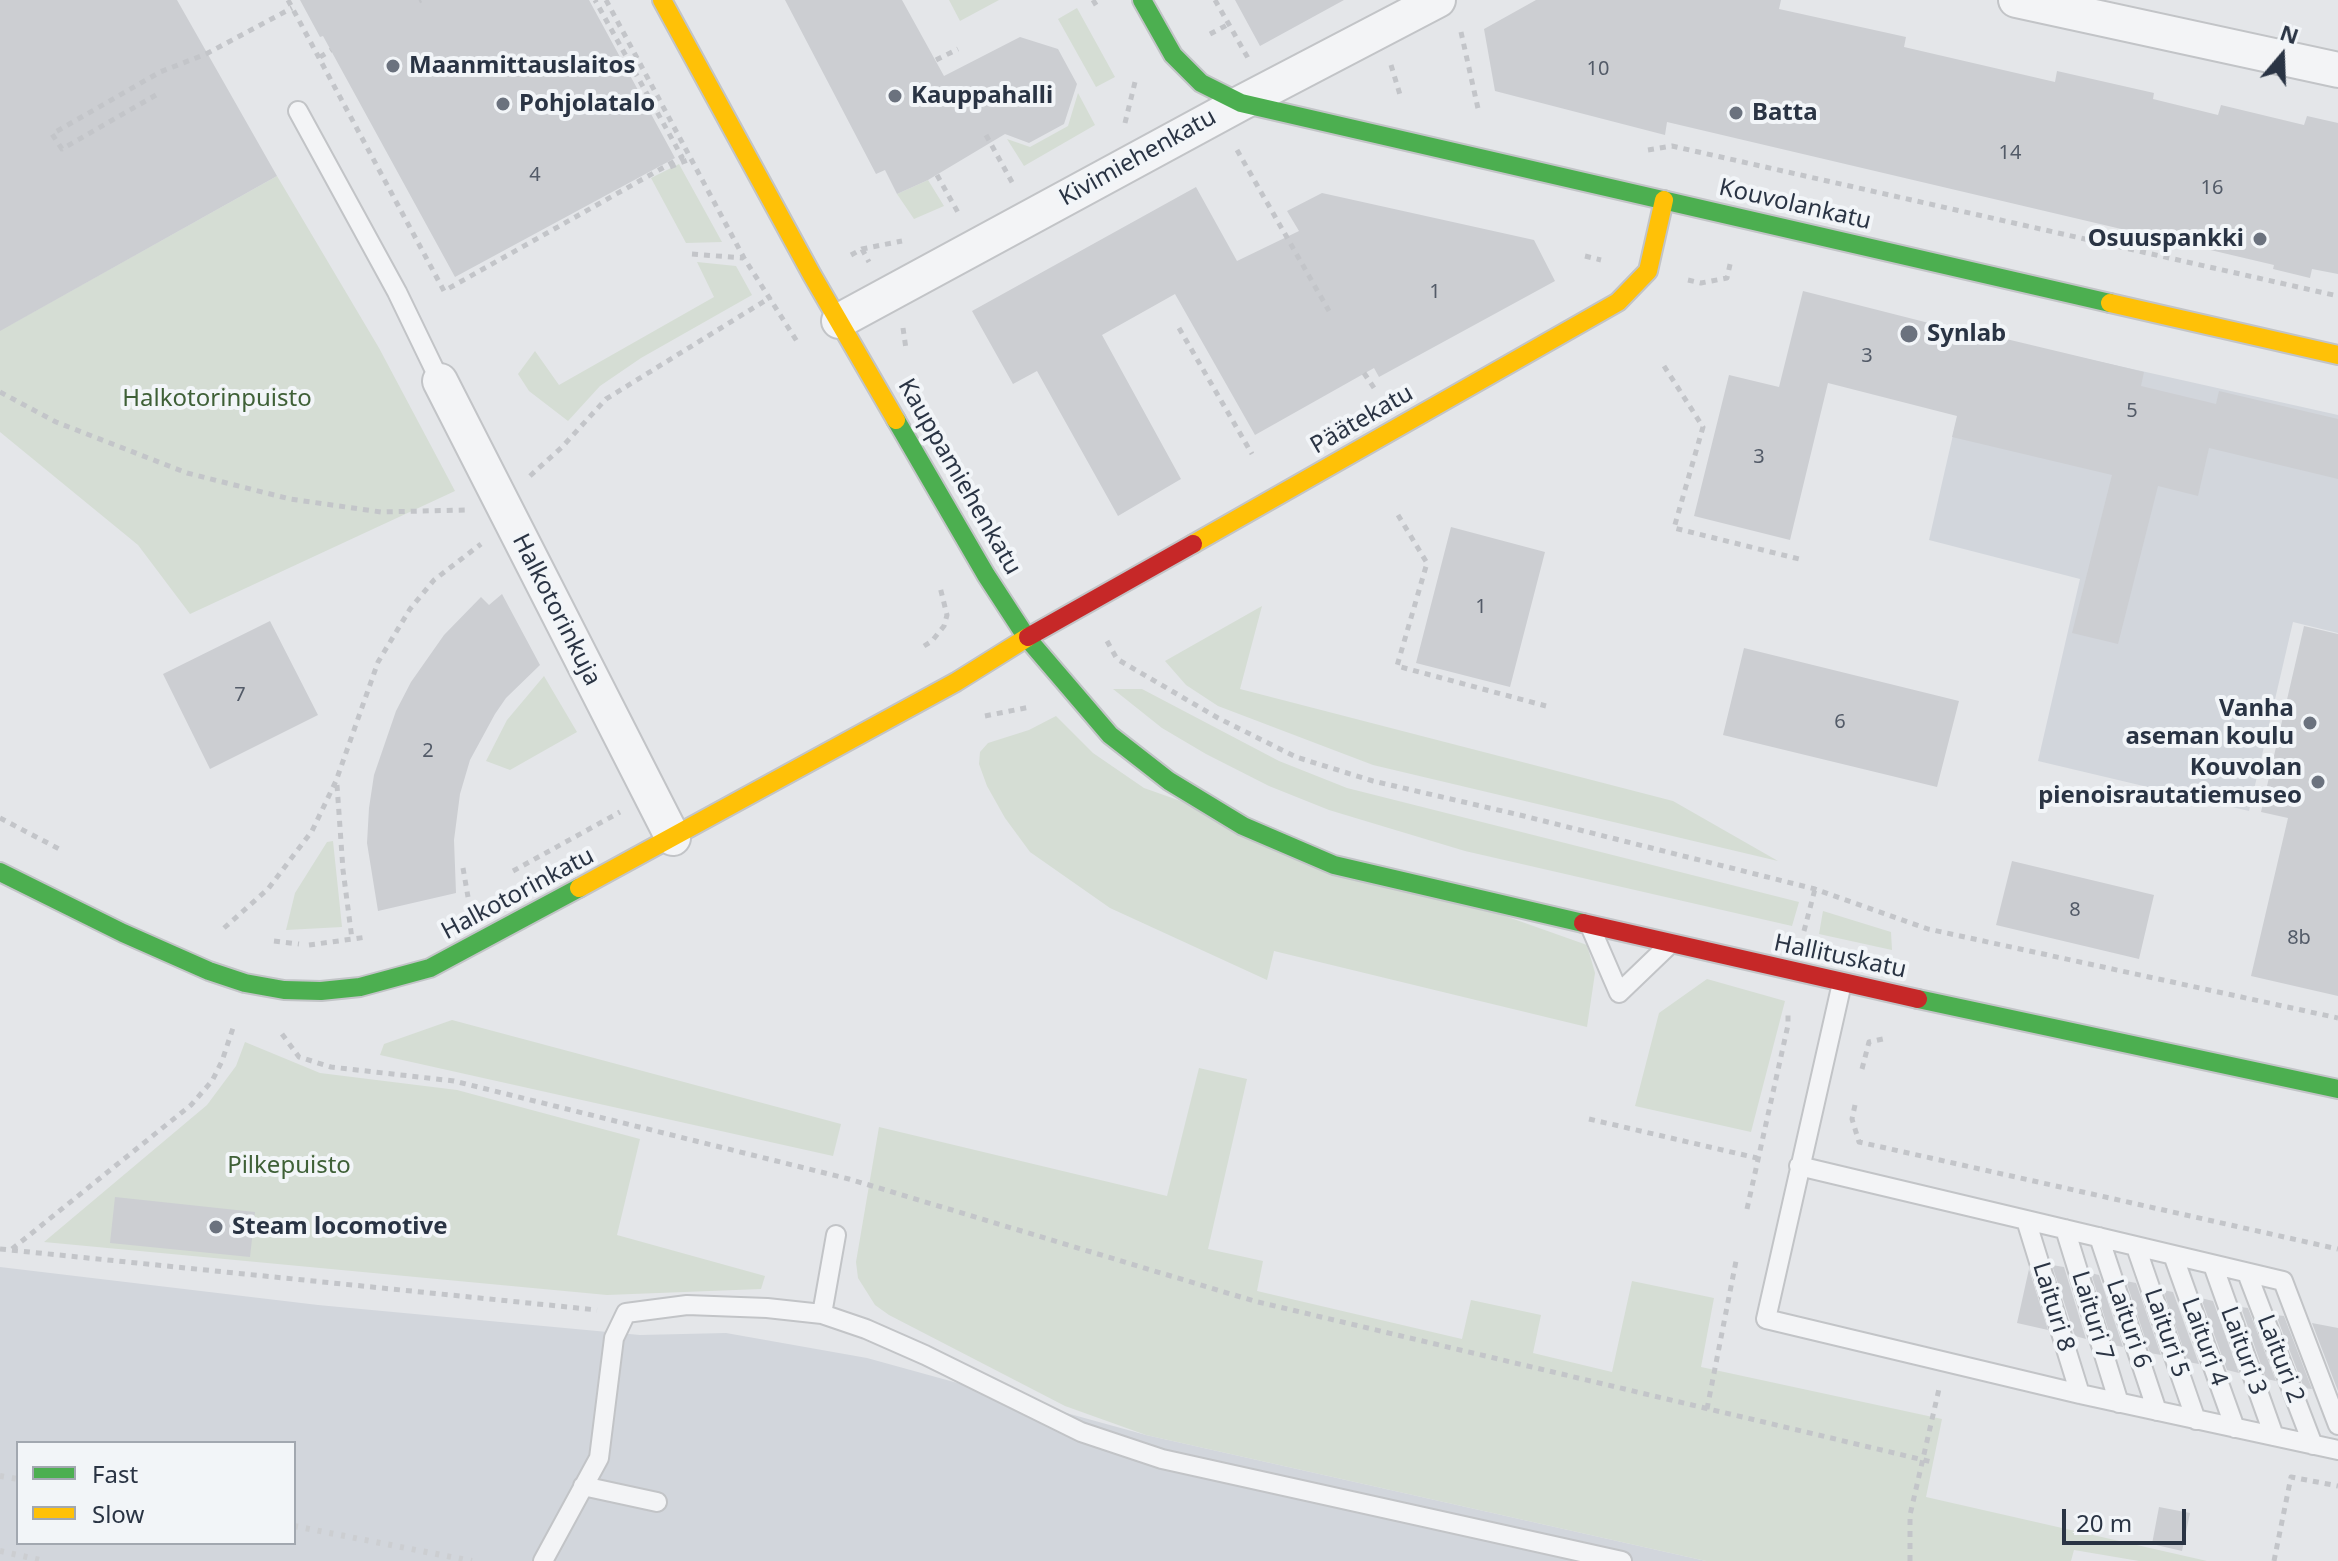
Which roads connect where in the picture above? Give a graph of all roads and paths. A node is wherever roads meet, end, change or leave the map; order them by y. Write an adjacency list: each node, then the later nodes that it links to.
1 (288, 0): 10 (path)
2 (595, 0): 34 (path)
3 (606, 0): 30 (path)
4 (662, 0): 42 (street, Kauppamiehenkatu)
5 (1093, 0): 11 (path)
6 (1142, 0): 23 (street, Kouvolankatu)
7 (1215, 0): 17 (path)
8 (1438, 0): 23 (street, Kivimiehenkatu)
9 (2016, 0): 18 (street)
10 (292, 8): 15 (path); 21 (path, bridge)
11 (1100, 13)
12 (1461, 32): 25 (path)
13 (958, 49): 16 (path)
14 (331, 50): 15 (path)
15 (320, 57): 34 (path)
16 (936, 60)
17 (1249, 61)
18 (2338, 70)
19 (1393, 71): 22 (path)
20 (1136, 77): 26 (path)
21 (156, 95)
22 (1414, 102)
23 (1241, 103): 33 (street, Kouvolankatu); 42 (street, Kivimiehenkatu)
24 (298, 111): 47 (lane)
25 (1467, 113)
26 (1124, 127)
27 (986, 135): 32 (path)
28 (1237, 150): 41 (path)
29 (1645, 150): 40 (path)
30 (690, 159): 34 (path); 37 (path)
31 (937, 175): 35 (path)
32 (1014, 186)
33 (1664, 200): 44 (street, Kouvolankatu); 55 (street, Päätekatu)
34 (599, 202)
35 (960, 217)
36 (692, 254): 37 (path)
37 (744, 258): 51 (path)
38 (1727, 278): 39 (path)
39 (1701, 283)
40 (2338, 296)
41 (1329, 311)
42 (839, 321): 55 (street, Kauppamiehenkatu)
43 (1179, 328): 50 (path)
44 (2338, 355)
45 (1664, 366): 53 (path)
46 (1364, 373): 48 (path)
47 (440, 381): 51 (street, Halkotorinkuja)
48 (1374, 388)
49 (0, 392): 51 (path)
50 (1252, 454)
51 (506, 512): 59 (path); 60 (street, Halkotorinkuja)
52 (1398, 515): 58 (path)
53 (1799, 559)
54 (947, 615): 57 (path)
55 (1027, 638): 62 (street, Halkotorinkatu); 64 (street, Kauppamiehenkatu)
56 (1106, 638): 69 (path)
57 (913, 653)
58 (1546, 706)
59 (336, 781): 74 (path); 77 (path)
60 (651, 796): 62 (street, Halkotorinkuja); 67 (path)
61 (0, 818): 63 (path)
62 (673, 838): 66 (street, Halkotorinkatu)
63 (69, 855)
64 (1334, 865): 73 (street, Hallituskatu)
65 (463, 868): 70 (path)
66 (0, 872)
67 (506, 875)
68 (480, 889): 70 (path)
69 (1815, 889): 80 (path); 82 (path)
70 (468, 897): 71 (path)
71 (457, 903)
72 (212, 924): 74 (path)
73 (1589, 924): 79 (street, Hallituskatu); 79 (lane)
74 (224, 928): 75 (path)
75 (235, 932)
76 (373, 936): 77 (path)
77 (352, 939): 78 (path)
78 (267, 940)
79 (1672, 943): 80 (street, Hallituskatu)
80 (1793, 972): 81 (street, Hallituskatu); 90 (path)
81 (1842, 983): 87 (street, Hallituskatu); 91 (lane)
82 (2338, 1018)
83 (236, 1021): 100 (path)
84 (279, 1030): 110 (path)
85 (1869, 1042): 86 (path)
86 (1862, 1069)
87 (2338, 1089)
88 (1855, 1105): 99 (path)
89 (1589, 1119): 90 (path)
90 (1757, 1158): 92 (path)
91 (1799, 1166): 93 (lane); 107 (lane)
92 (1747, 1209)
93 (2026, 1220): 94 (lane); 108 (lane, Laituri 8)
94 (2065, 1229): 96 (lane); 109 (lane, Laituri 7)
95 (836, 1235): 106 (lane)
96 (2099, 1237): 97 (lane); 111 (lane, Laituri 6)
97 (2136, 1247): 101 (lane); 112 (lane, Laituri 5)
98 (0, 1249): 100 (path)
99 (2338, 1249)
100 (12, 1250): 105 (path)
101 (2173, 1255): 103 (lane); 114 (lane, Laituri 4)
102 (1737, 1256): 110 (path)
103 (2213, 1265): 104 (lane); 115 (lane, Laituri 3)
104 (2247, 1273): 113 (lane); 116 (lane, Laituri 2)
105 (626, 1313): 106 (lane); 120 (lane)
106 (822, 1314): 124 (lane)
107 (1945, 1362): 108 (lane); 118 (path)
108 (2080, 1394): 109 (lane)
109 (2119, 1403): 111 (lane)
110 (1707, 1409): 118 (path)
111 (2157, 1411): 112 (lane)
112 (2196, 1420): 114 (lane)
113 (2338, 1425)
114 (2235, 1428): 115 (lane)
115 (2274, 1436): 116 (lane)
116 (2313, 1445): 117 (lane)
117 (2338, 1450)
118 (1922, 1459): 119 (path); 125 (path)
119 (1932, 1462)
120 (583, 1486): 122 (lane); 123 (lane)
121 (2338, 1486): 126 (path)
122 (657, 1502)
123 (543, 1561)
124 (1622, 1561)
125 (1910, 1561)
126 (2274, 1561)

